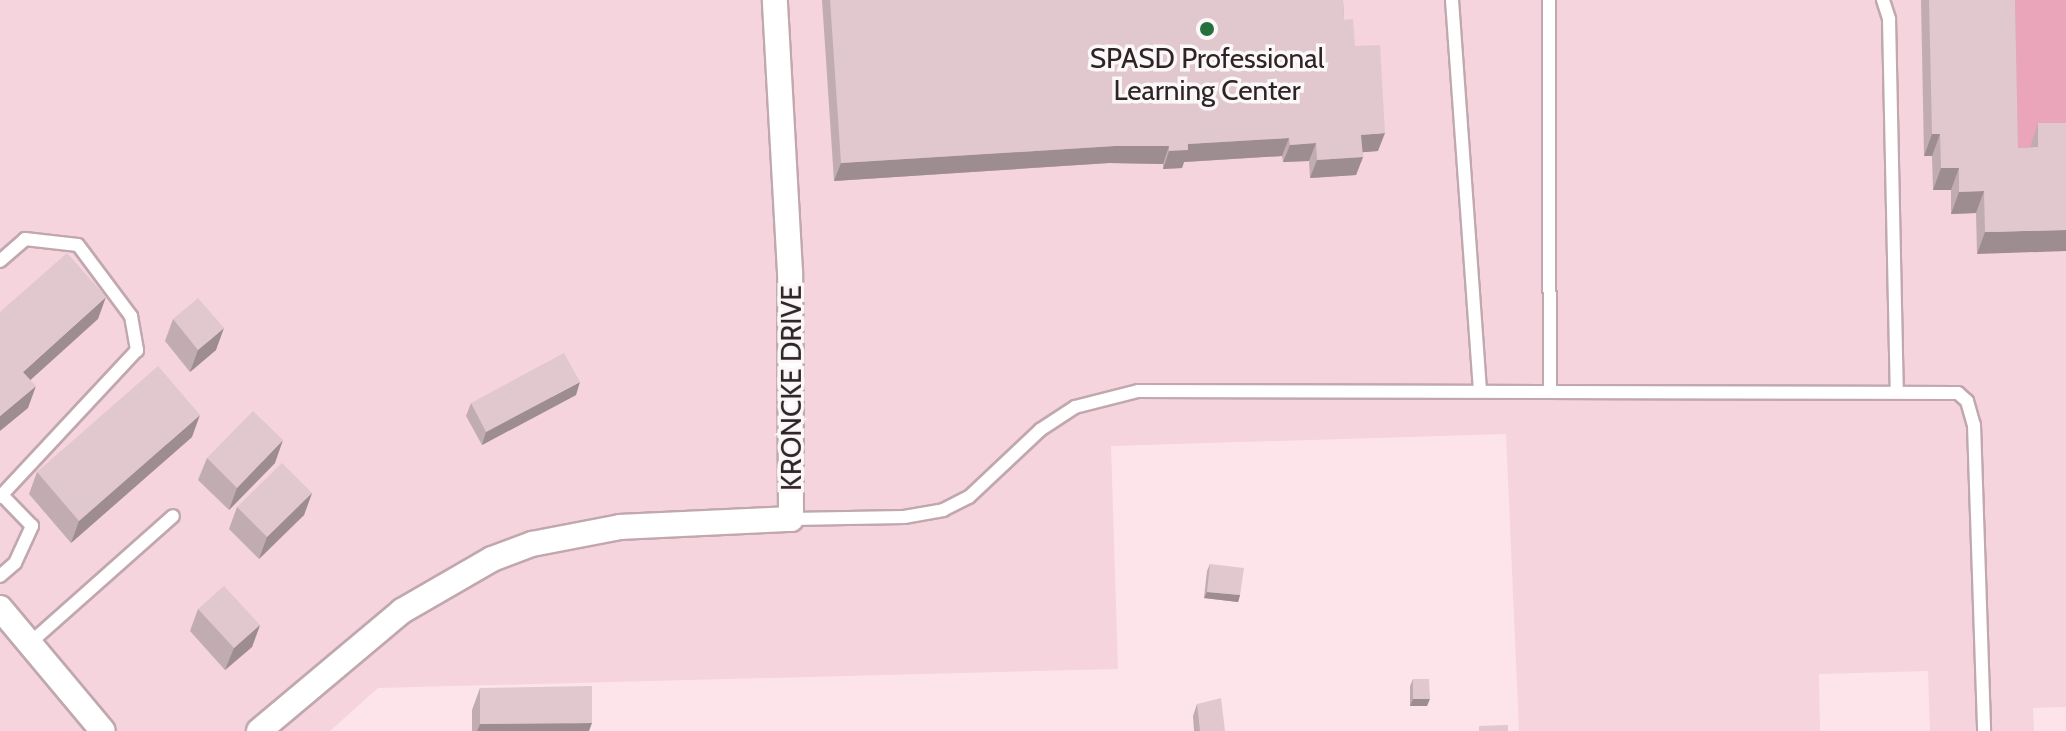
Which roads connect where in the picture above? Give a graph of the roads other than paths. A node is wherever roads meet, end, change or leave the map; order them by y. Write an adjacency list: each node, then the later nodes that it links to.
1 (775, 0): 11 (street, KRONCKE DRIVE)
2 (1452, 0): 6 (lane)
3 (1549, 0): 7 (lane)
4 (1883, 0): 8 (lane)
5 (0, 261): 9 (lane)
6 (1480, 391): 7 (lane); 11 (lane)
7 (1550, 391): 8 (lane)
8 (1897, 391): 17 (lane)
9 (1, 496): 12 (lane)
10 (173, 516): 14 (lane)
11 (791, 519): 16 (street, KRONCKE DRIVE)
12 (0, 576)
13 (0, 608): 14 (street)
14 (30, 643): 15 (street)
15 (103, 731)
16 (259, 731)
17 (1984, 731)

